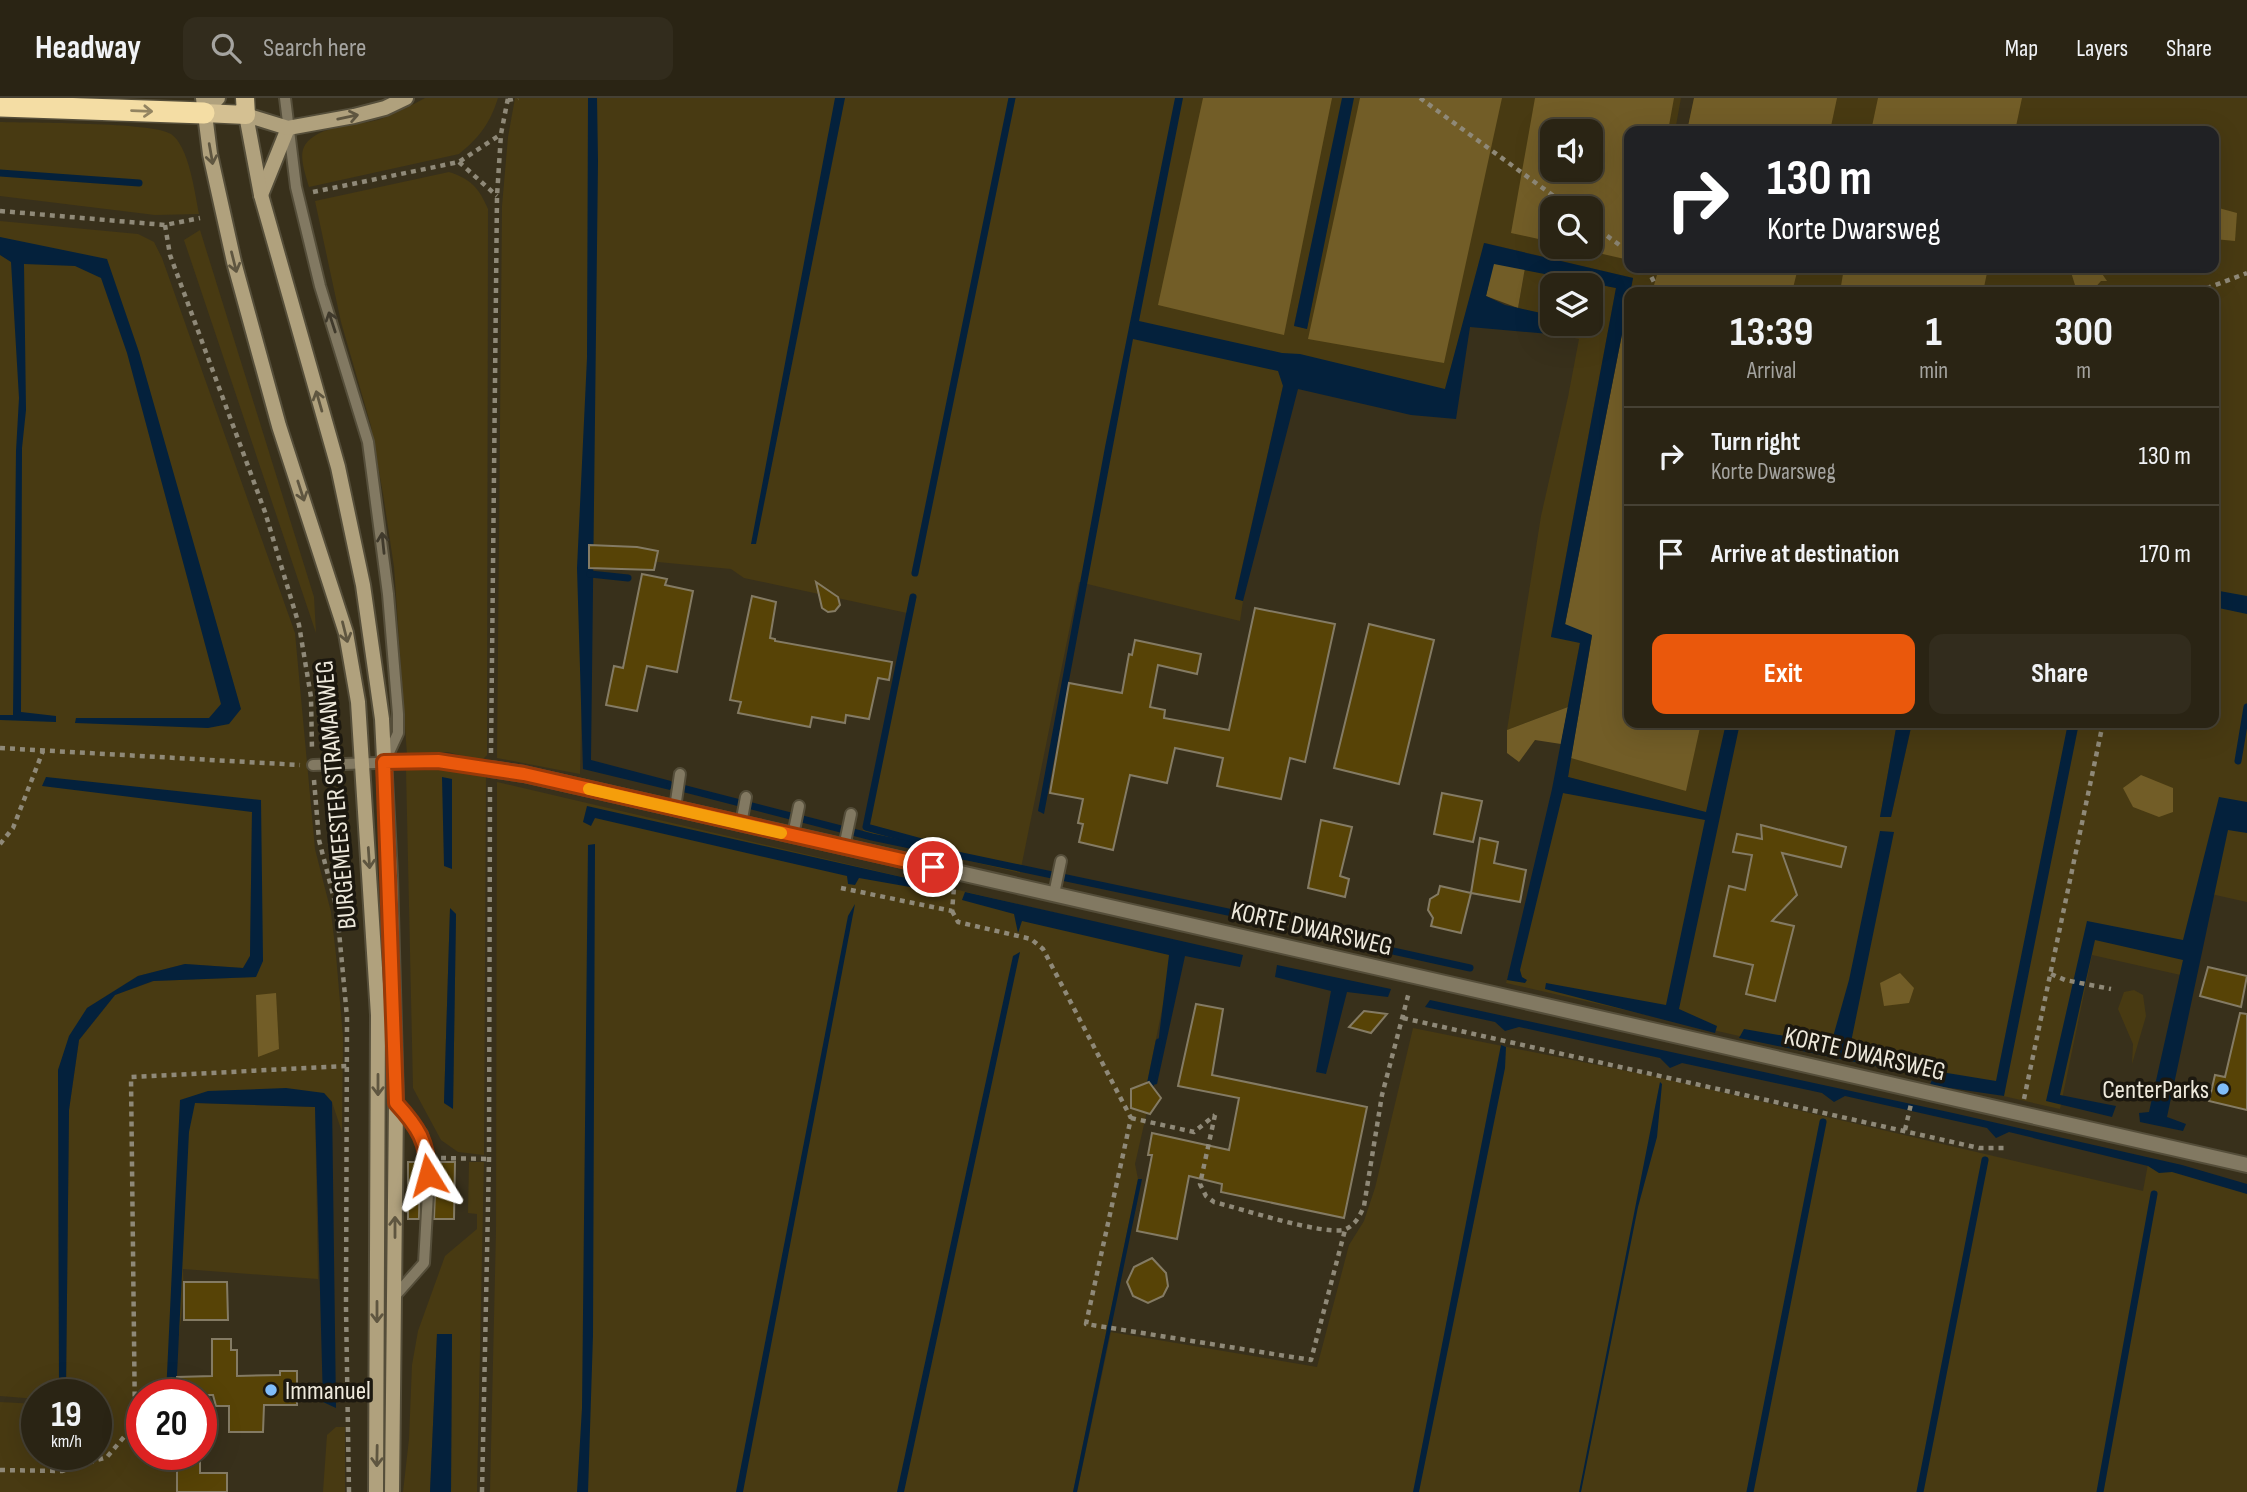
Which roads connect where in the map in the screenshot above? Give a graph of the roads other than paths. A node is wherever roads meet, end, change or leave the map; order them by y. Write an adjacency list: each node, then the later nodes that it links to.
1 (285, 98): 6 (lane, BURGEMEESTER STRAMANWEG)
2 (406, 98): 6 (main road, one-way to 2)
3 (208, 103): 4 (highway, one-way to 3); 5 (main road); 10 (main road, BURGEMEESTER STRAMANWEG, one-way to 10)
4 (0, 106)
5 (246, 106): 6 (main road); 7 (main road, BURGEMEESTER STRAMANWEG)
6 (288, 128): 7 (main road); 8 (lane, BURGEMEESTER STRAMANWEG, one-way to 6)
7 (261, 195): 8 (main road, BURGEMEESTER STRAMANWEG, one-way to 7)
8 (384, 762): 10 (lane, KORTE DWARSWEG); 11 (lane, KORTE DWARSWEG); 22 (main road, BURGEMEESTER STRAMANWEG)
9 (313, 765): 10 (lane, KORTE DWARSWEG)
10 (363, 765): 25 (main road, BURGEMEESTER STRAMANWEG, one-way to 25)
11 (491, 769): 14 (street, KORTE DWARSWEG)
12 (680, 774): 14 (lane)
13 (746, 797): 17 (lane)
14 (676, 802): 17 (street, KORTE DWARSWEG)
15 (799, 806): 18 (lane)
16 (851, 814): 19 (lane)
17 (742, 819): 18 (street, KORTE DWARSWEG)
18 (794, 830): 19 (street, KORTE DWARSWEG)
19 (845, 841): 21 (street, KORTE DWARSWEG)
20 (1061, 861): 21 (lane)
21 (1055, 889): 23 (street, KORTE DWARSWEG)
22 (396, 1103): 24 (main road, BURGEMEESTER STRAMANWEG, one-way to 22); 24 (lane)
23 (2247, 1165)
24 (395, 1296): 26 (main road, BURGEMEESTER STRAMANWEG)
25 (376, 1492)
26 (392, 1492)

